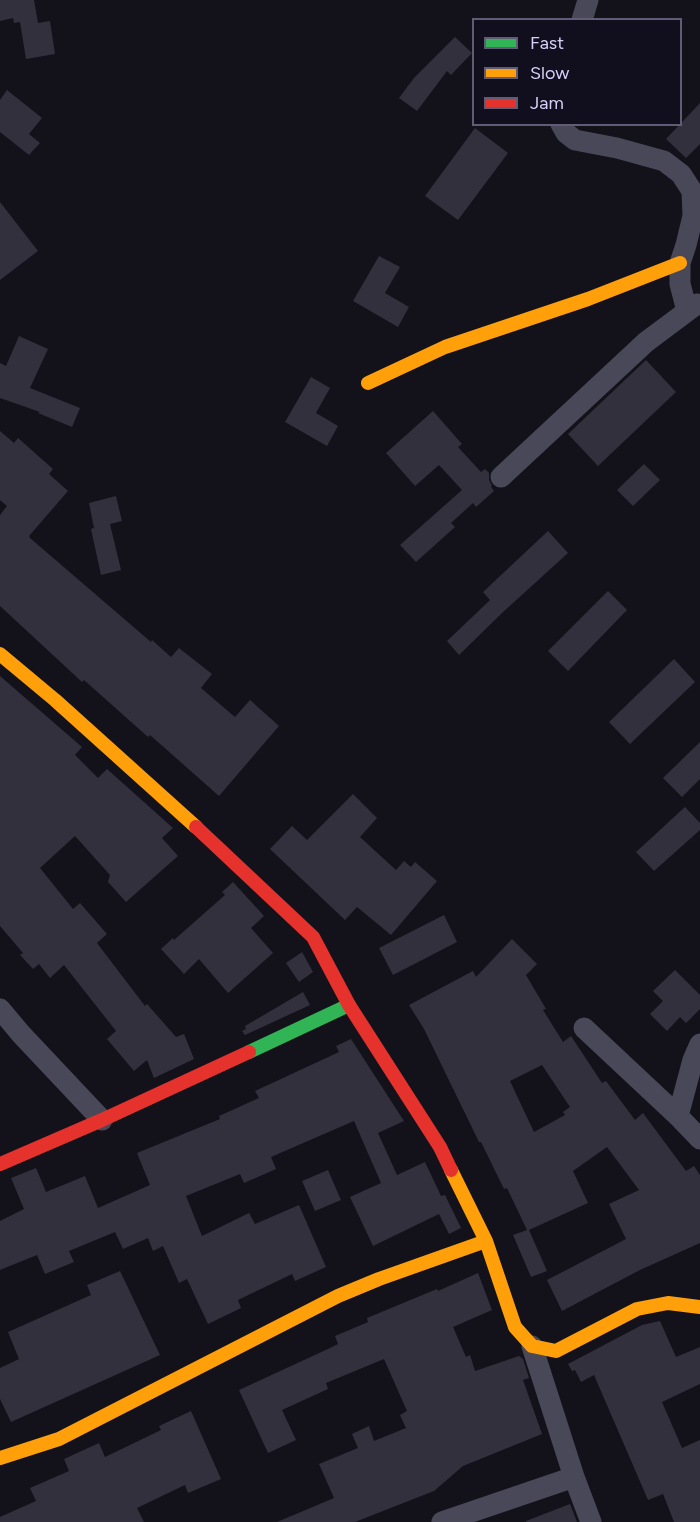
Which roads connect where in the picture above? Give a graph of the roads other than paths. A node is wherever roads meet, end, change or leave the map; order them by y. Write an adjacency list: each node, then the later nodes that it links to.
1 (588, 0): 2 (street)
2 (583, 18)
3 (562, 126): 4 (street)
4 (680, 263): 5 (street); 6 (street)
5 (694, 307): 7 (street)
6 (368, 383)
7 (501, 477)
8 (0, 654): 9 (street)
9 (349, 1005): 14 (street); 17 (street)
10 (0, 1009): 14 (street)
11 (584, 1028): 13 (street)
12 (700, 1044): 13 (street)
13 (678, 1116): 15 (street)
14 (102, 1120): 16 (street)
15 (700, 1139)
16 (0, 1164)
17 (486, 1241): 19 (street); 20 (street)
18 (700, 1307): 19 (street)
19 (532, 1346): 21 (street)
20 (0, 1458)
21 (574, 1477): 22 (street); 23 (street)
22 (442, 1522)
23 (591, 1522)

